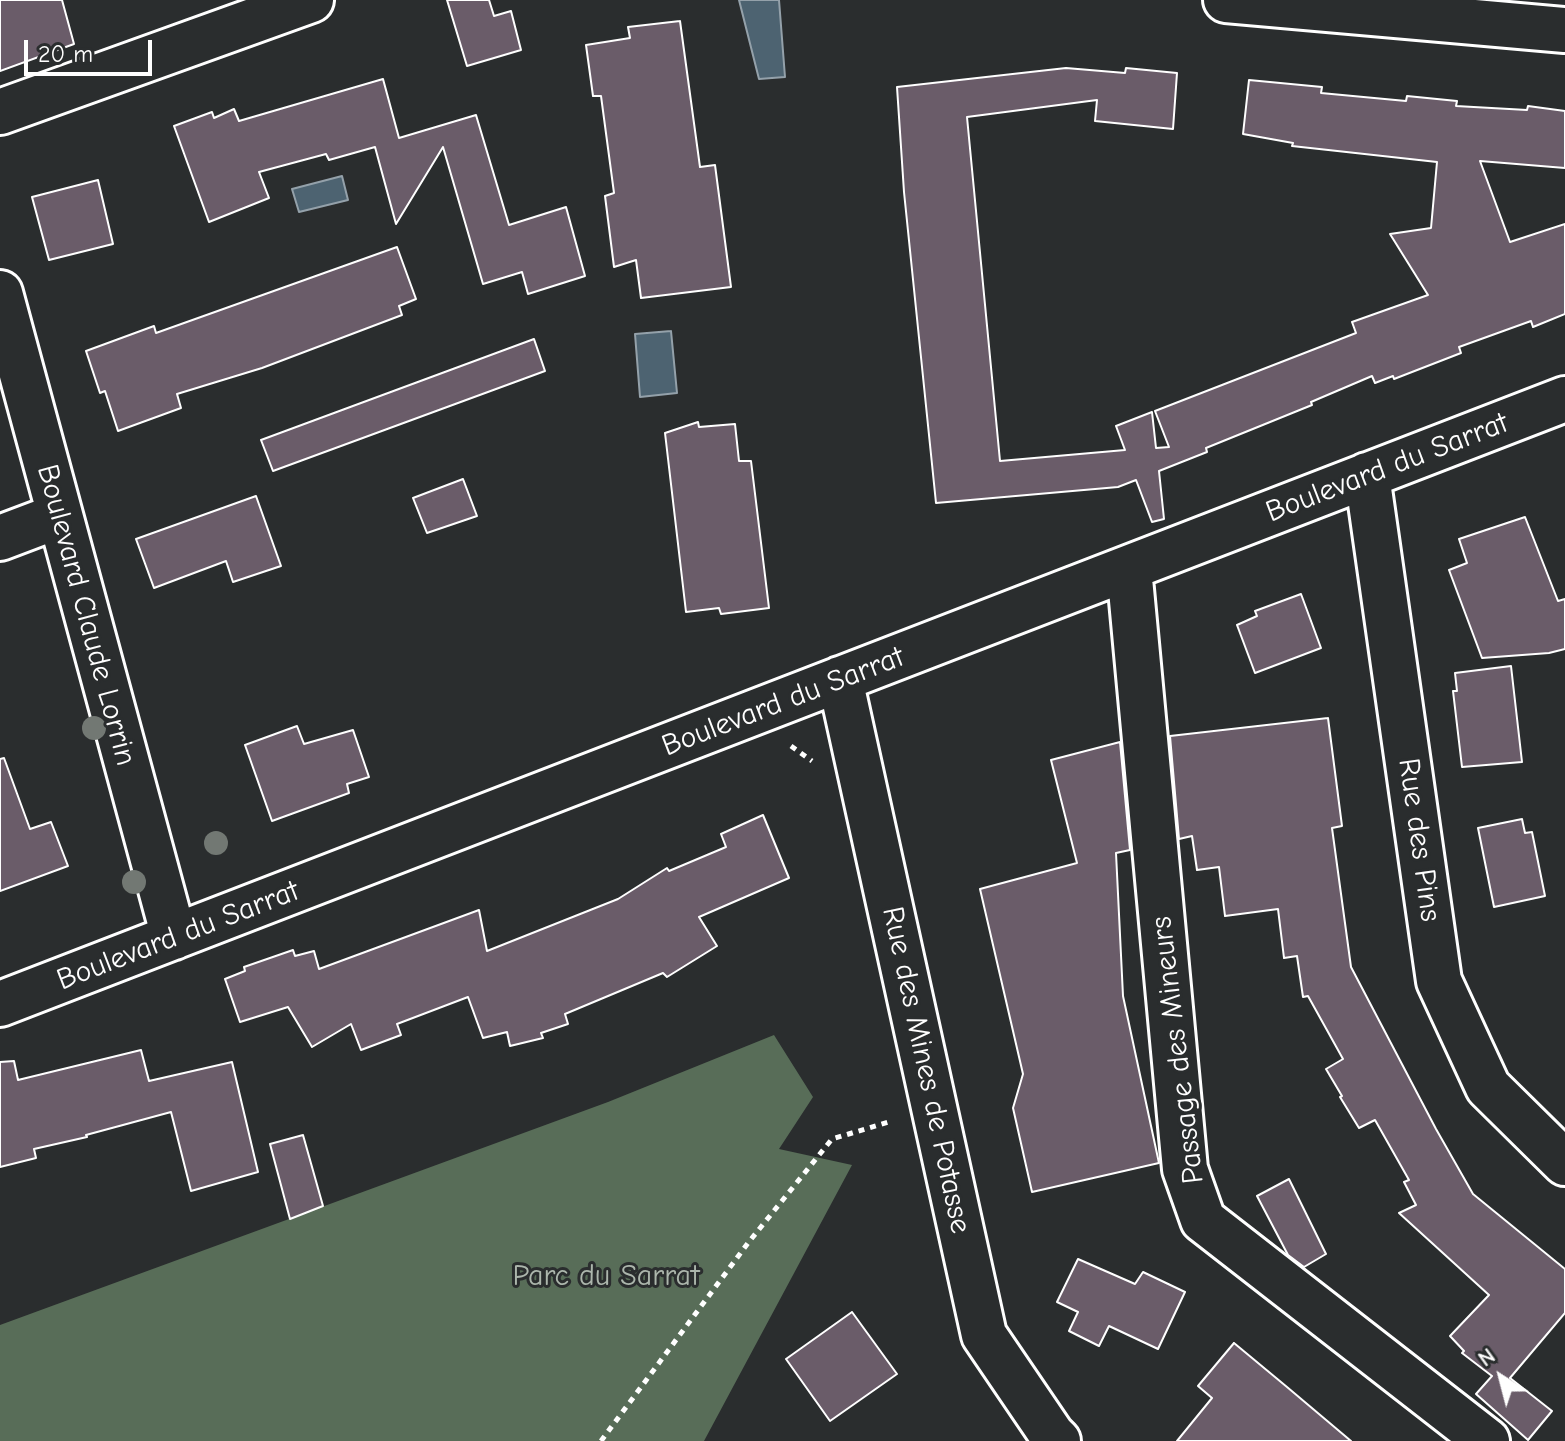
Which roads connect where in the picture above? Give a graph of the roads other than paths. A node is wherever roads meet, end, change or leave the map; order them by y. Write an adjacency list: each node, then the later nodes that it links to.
1 (311, 0): 4 (street)
2 (1226, 0): 3 (street)
3 (1565, 30)
4 (0, 112)
5 (0, 293): 8 (street, Boulevard Claude Lorrin)
6 (1565, 399): 7 (street, Boulevard du Sarrat)
7 (1367, 475): 10 (street, Boulevard du Sarrat); 14 (street, Rue des Pins)
8 (58, 516): 9 (street); 12 (street, Boulevard Claude Lorrin)
9 (0, 538)
10 (1129, 568): 11 (street, Boulevard du Sarrat); 16 (street, Passage des Mineurs)
11 (840, 679): 12 (street, Boulevard du Sarrat); 15 (street, Rue des Mines de Potasse)
12 (174, 937): 13 (street, Boulevard du Sarrat)
13 (0, 1004)
14 (1565, 1163)
15 (1058, 1441)
16 (1487, 1441)

